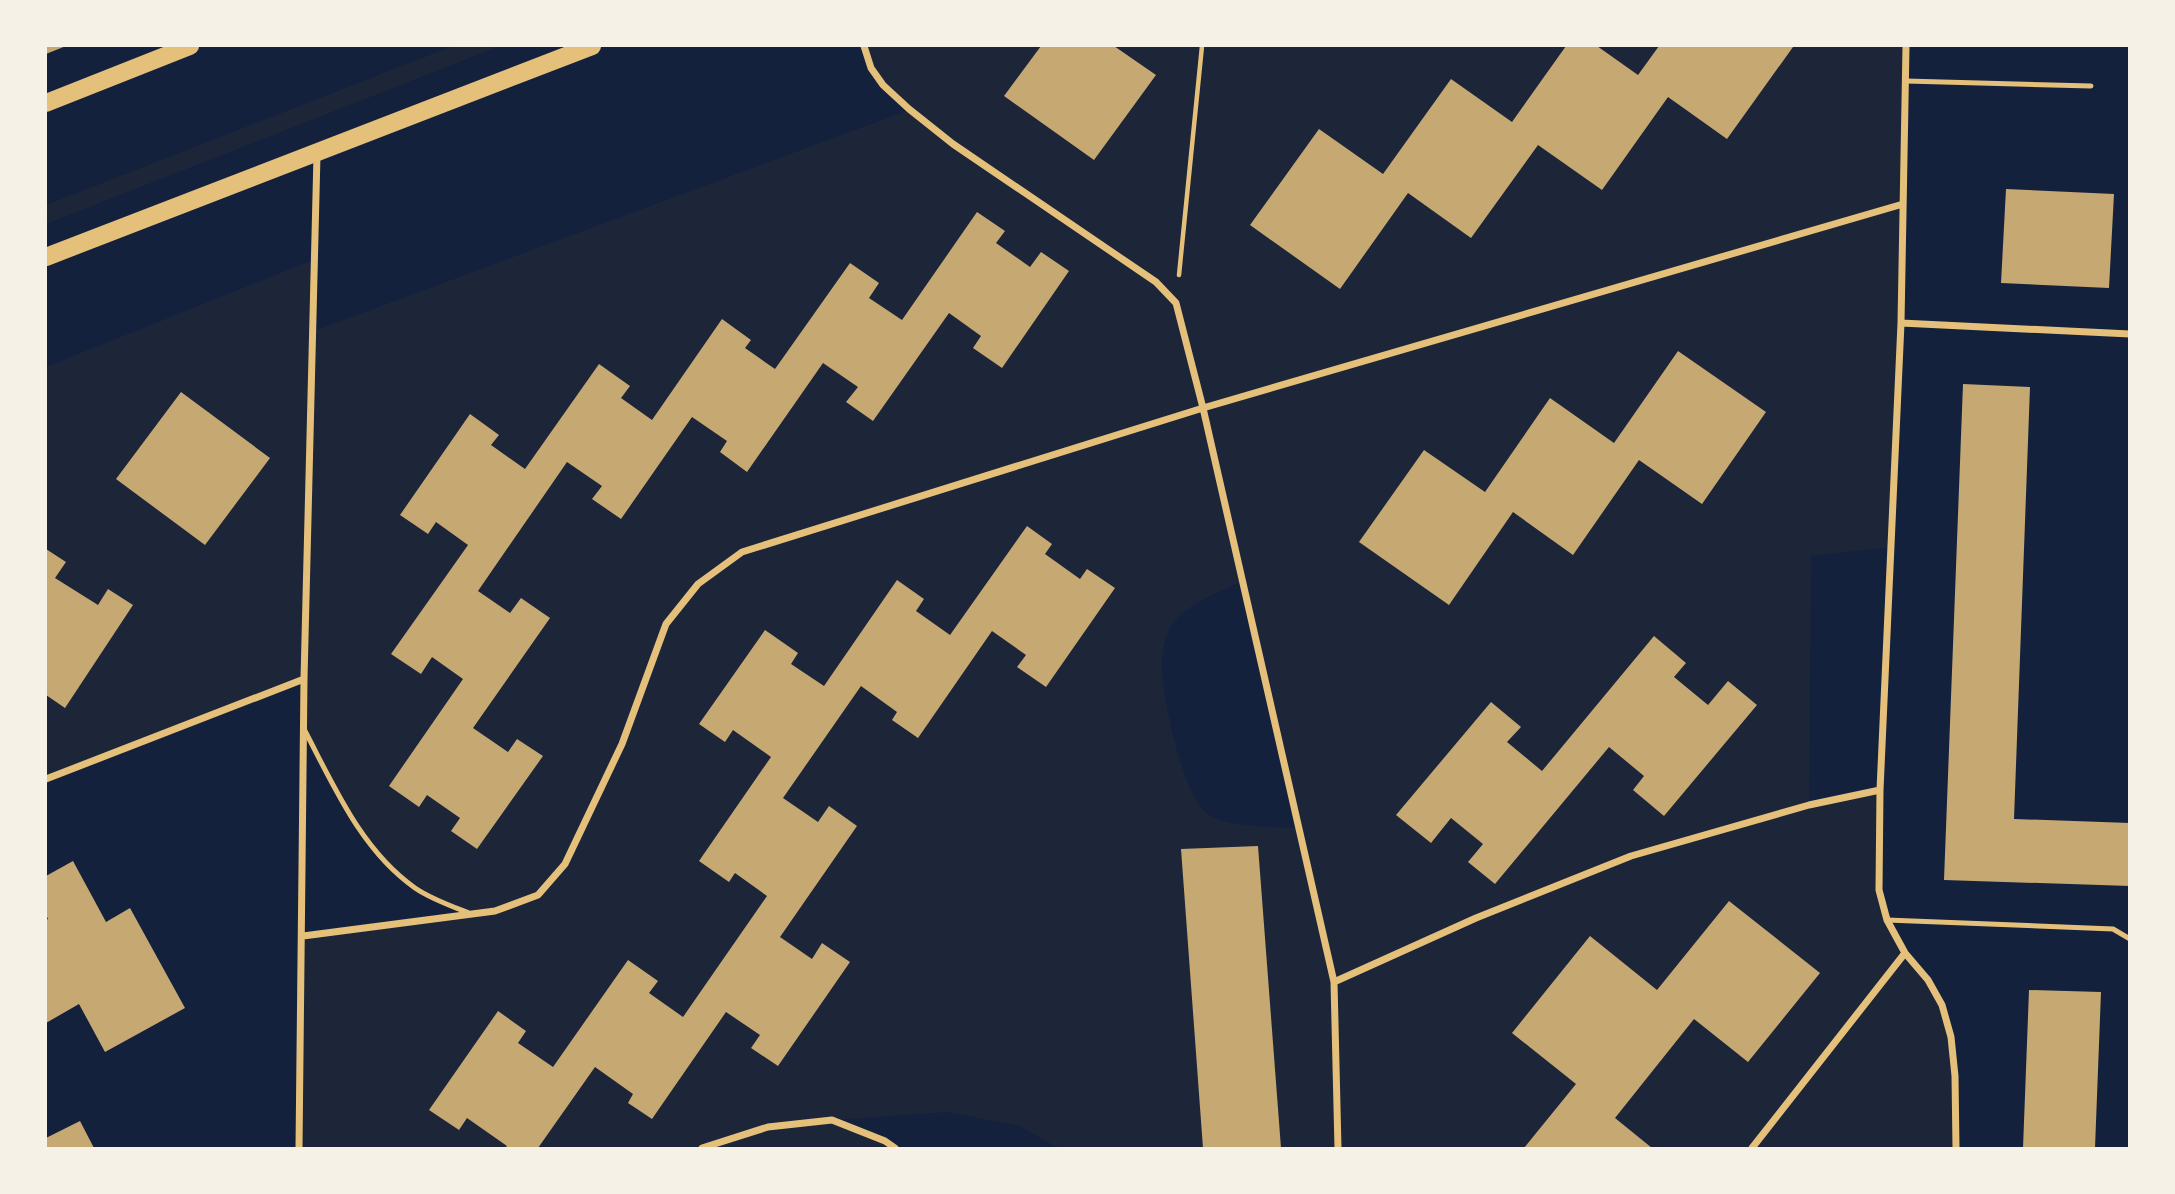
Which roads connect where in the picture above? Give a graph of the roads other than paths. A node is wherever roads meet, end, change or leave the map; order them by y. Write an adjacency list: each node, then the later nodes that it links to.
1 (190, 46): 7 (main road)
2 (592, 46): 8 (main road)
3 (864, 46): 13 (street)
4 (1906, 46): 5 (street)
5 (1906, 81): 6 (lane); 9 (street)
6 (2091, 86)
7 (46, 103)
8 (317, 150): 10 (main road); 14 (street)
9 (1903, 204): 11 (street); 13 (street)
10 (46, 257)
11 (1901, 323): 12 (street); 17 (street)
12 (2130, 334)
13 (1203, 408): 18 (street); 23 (street)
14 (304, 679): 15 (street); 16 (street)
15 (304, 729): 18 (lane); 20 (street)
16 (46, 779)
17 (1880, 790): 19 (street); 23 (street)
18 (472, 914): 20 (street)
19 (1887, 920): 21 (lane); 22 (street)
20 (303, 936): 24 (street)
21 (2130, 939)
22 (1905, 953): 28 (street); 29 (street)
23 (1334, 982): 27 (street)
24 (299, 1149)
25 (702, 1149): 26 (street)
26 (895, 1149)
27 (1338, 1149)
28 (1752, 1149)
29 (1956, 1149)

